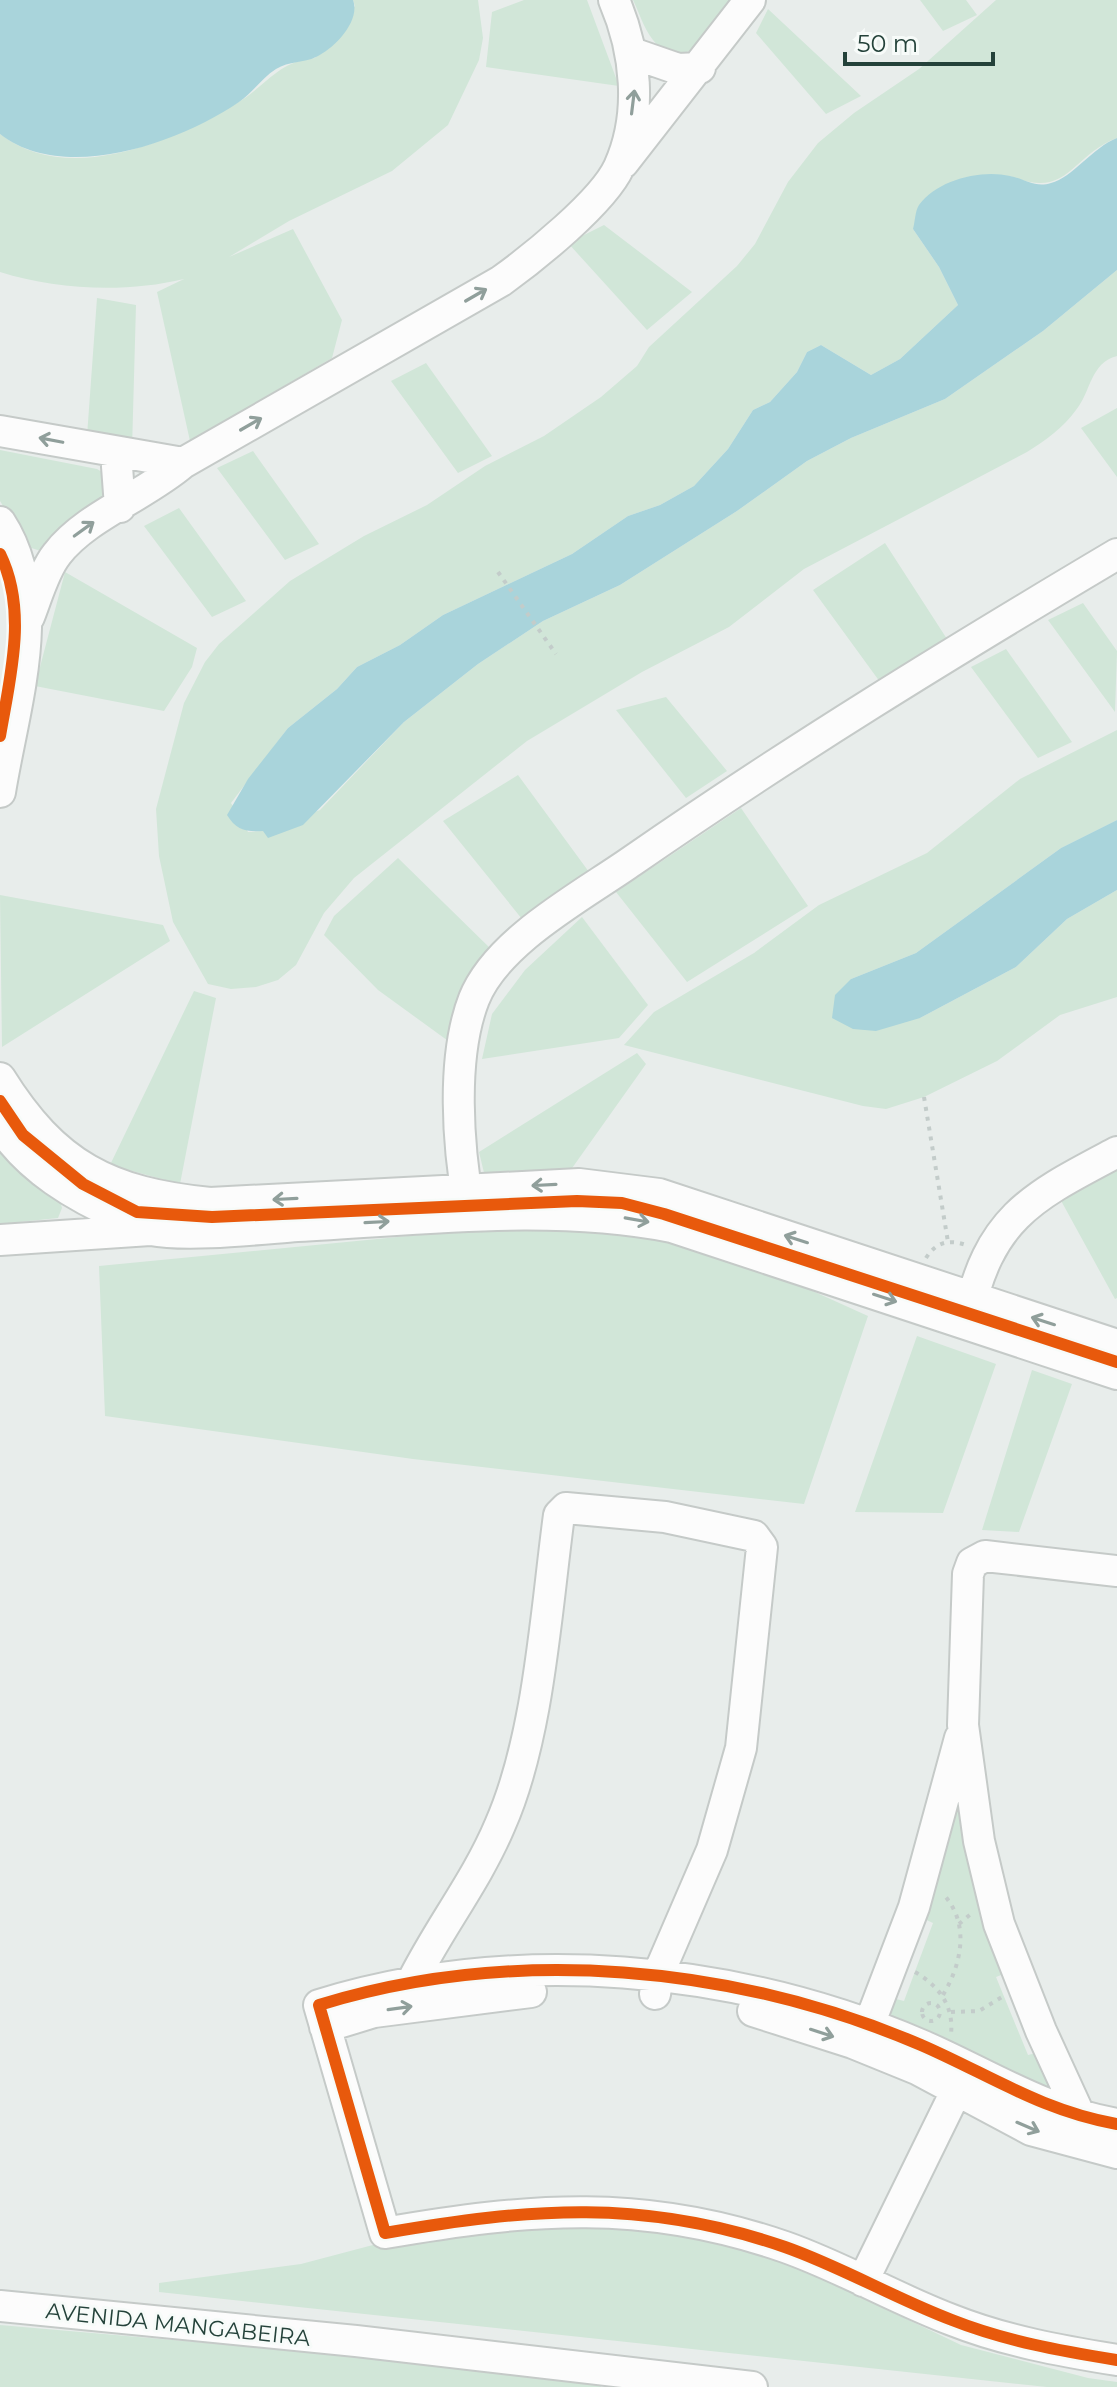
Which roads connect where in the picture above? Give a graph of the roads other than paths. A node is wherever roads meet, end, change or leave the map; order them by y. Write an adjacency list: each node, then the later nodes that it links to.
1 (614, 0): 3 (street)
2 (750, 0): 4 (street)
3 (632, 53): 4 (street); 5 (street, one-way to 3)
4 (700, 68): 5 (street)
5 (619, 167): 8 (street, one-way to 5)
6 (0, 431): 7 (street, one-way to 6)
7 (116, 453): 8 (street); 9 (street)
8 (183, 463): 9 (street)
9 (120, 507): 12 (street, one-way to 9)
10 (0, 522): 13 (street)
11 (1117, 554): 20 (street)
12 (55, 556): 13 (street); 14 (street)
13 (10, 559): 14 (street)
14 (29, 617): 15 (street)
15 (0, 792)
16 (0, 1078): 19 (street)
17 (0, 1125): 19 (street)
18 (1117, 1152): 24 (street)
19 (83, 1185): 20 (street, one-way to 19); 21 (street); 22 (street)
20 (468, 1203): 21 (street, one-way to 20); 24 (street)
21 (151, 1230): 22 (street)
22 (66, 1235): 23 (street)
23 (0, 1240)
24 (969, 1311): 25 (street, one-way to 24); 26 (street)
25 (1117, 1345)
26 (1117, 1374)
27 (1117, 1571): 28 (street)
28 (963, 1725): 32 (street); 34 (street)
29 (411, 1984): 30 (street); 30 (street); 31 (street)
30 (657, 1984): 31 (street, one-way to 30); 32 (street); 33 (street, one-way to 33)
31 (322, 2016): 37 (street)
32 (869, 2025): 33 (street)
33 (962, 2081): 34 (street); 36 (street, one-way to 36); 37 (street)
34 (1080, 2116): 35 (street)
35 (1117, 2124)
36 (1117, 2153)
37 (863, 2281): 39 (street)
38 (0, 2306): 40 (street, AVENIDA MANGABEIRA)
39 (1117, 2360)
40 (676, 2383): 41 (street, AVENIDA MANGABEIRA)
41 (752, 2387)

